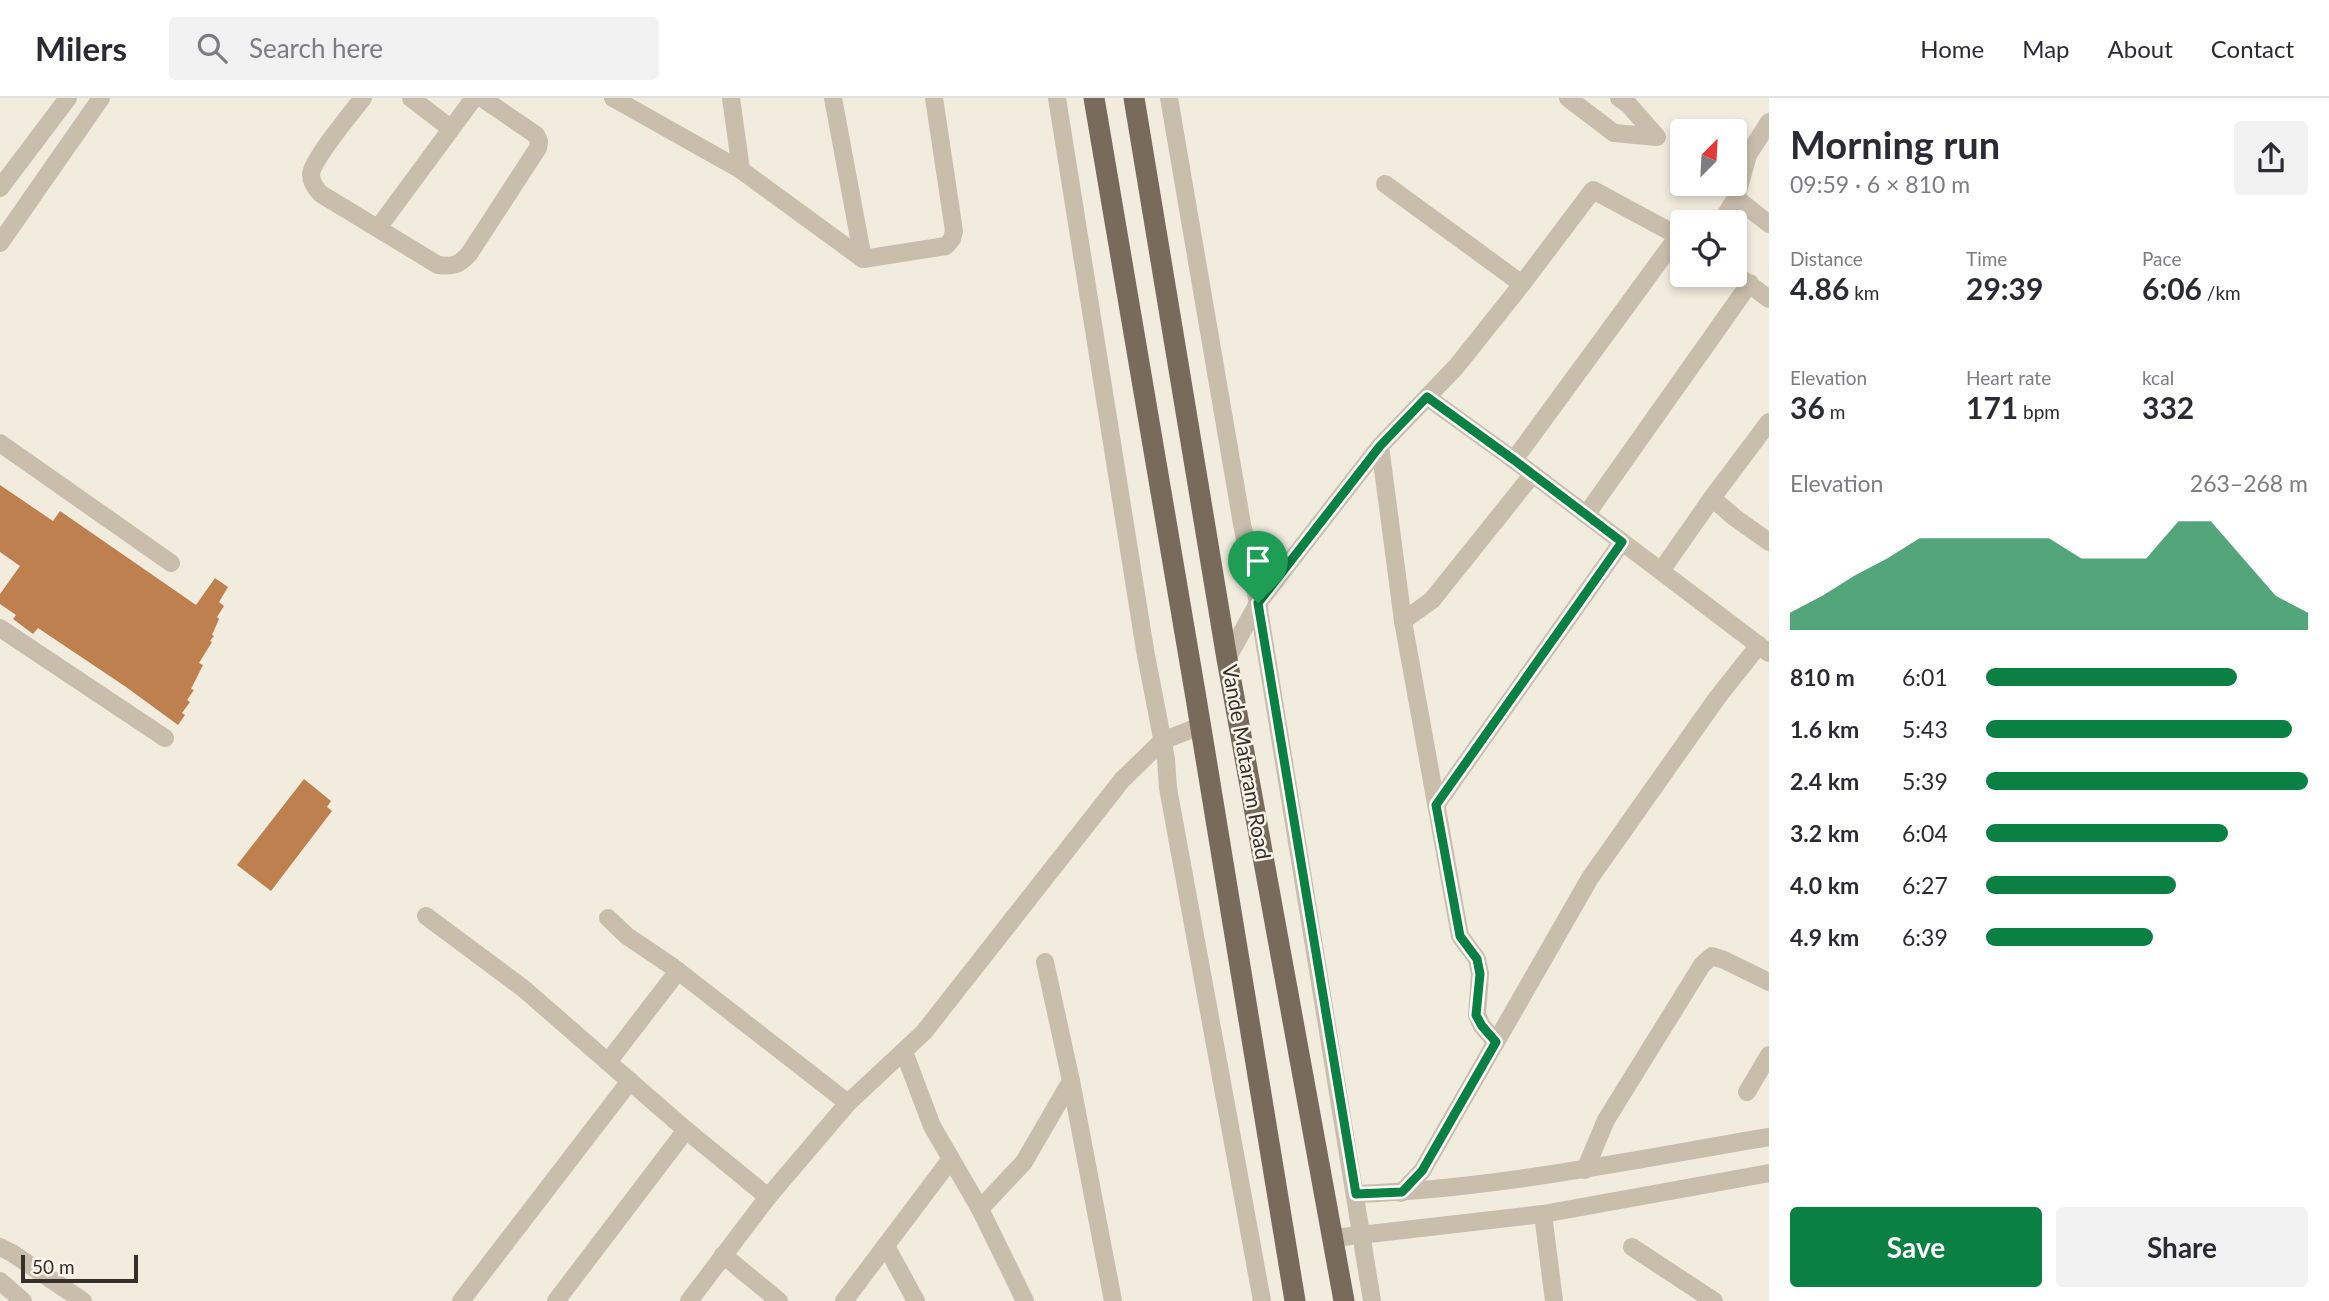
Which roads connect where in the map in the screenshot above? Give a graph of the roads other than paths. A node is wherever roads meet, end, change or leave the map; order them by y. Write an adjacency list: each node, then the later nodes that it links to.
1 (68, 98): 21 (street)
2 (101, 98): 27 (street)
3 (363, 98): 25 (street)
4 (411, 98): 18 (street)
5 (474, 98): 18 (street)
6 (482, 98): 25 (street)
7 (731, 98): 19 (street)
8 (833, 98): 29 (street)
9 (934, 98): 29 (street)
10 (1057, 98): 52 (street)
11 (1094, 98): 50 (main road, Vande Mataram Road)
12 (1135, 98): 49 (main road, Vande Mataram Road)
13 (1169, 98): 45 (street)
14 (1569, 98): 16 (street)
15 (622, 101): 19 (street)
16 (1626, 101)
17 (1769, 122): 22 (street)
18 (450, 128): 25 (street)
19 (741, 170): 29 (street)
20 (1385, 184): 31 (street)
21 (0, 188)
22 (1736, 198): 23 (street); 24 (street)
23 (1728, 210)
24 (1769, 224)
25 (378, 228)
26 (1670, 232): 31 (street)
27 (0, 243)
28 (1670, 250): 37 (street)
29 (863, 259)
30 (1749, 283): 32 (street); 40 (street)
31 (1522, 284): 33 (street)
32 (1769, 299)
33 (1427, 397): 36 (street); 37 (street)
34 (1769, 422): 39 (street)
35 (0, 443): 43 (street)
36 (1380, 446): 45 (street); 46 (street)
37 (1514, 460): 38 (street)
38 (1533, 474): 40 (street); 46 (street)
39 (1712, 498): 42 (street); 44 (street)
40 (1586, 515): 41 (street)
41 (1622, 542): 44 (street); 53 (street)
42 (1769, 542)
43 (172, 563)
44 (1661, 571): 48 (street)
45 (1258, 603): 49 (street); 73 (street)
46 (1403, 621): 53 (street)
47 (0, 628): 51 (street)
48 (1764, 649): 59 (street)
49 (1227, 659): 78 (main road, Vande Mataram Road)
50 (1200, 726): 52 (street); 95 (main road, Vande Mataram Road)
51 (165, 738)
52 (1162, 741): 60 (street); 94 (street)
53 (1436, 805): 59 (street)
54 (426, 916): 62 (street)
55 (608, 918): 57 (street)
56 (1045, 962): 64 (street)
57 (678, 971): 62 (street); 66 (street)
58 (1769, 982): 70 (street)
59 (1496, 1042): 72 (street)
60 (904, 1052): 66 (street); 69 (street)
61 (1769, 1055): 65 (street)
62 (608, 1062): 63 (street)
63 (630, 1081): 67 (street); 86 (street)
64 (1071, 1081): 75 (street); 93 (street)
65 (1747, 1092)
66 (848, 1103): 74 (street)
67 (686, 1130): 74 (street); 87 (street)
68 (1769, 1137): 70 (street)
69 (951, 1159): 75 (street); 79 (street)
70 (1585, 1170): 72 (street)
71 (1769, 1173): 76 (street)
72 (1402, 1192): 73 (street)
73 (1356, 1194): 77 (street)
74 (768, 1197): 82 (street)
75 (980, 1209): 92 (street)
76 (1543, 1214): 77 (street); 98 (street)
77 (1361, 1235): 78 (street); 97 (street)
78 (1334, 1238): 96 (main road, Vande Mataram Road)
79 (886, 1245): 90 (street); 91 (street)
80 (0, 1247): 85 (street)
81 (1632, 1247): 99 (street)
82 (723, 1255): 88 (street); 89 (street)
83 (0, 1281): 84 (street)
84 (23, 1301)
85 (83, 1301)
86 (461, 1301)
87 (556, 1301)
88 (689, 1301)
89 (779, 1301)
90 (844, 1301)
91 (916, 1301)
92 (1025, 1301)
93 (1112, 1301)
94 (1262, 1301)
95 (1294, 1301)
96 (1344, 1301)
97 (1372, 1301)
98 (1554, 1301)
99 (1714, 1301)

